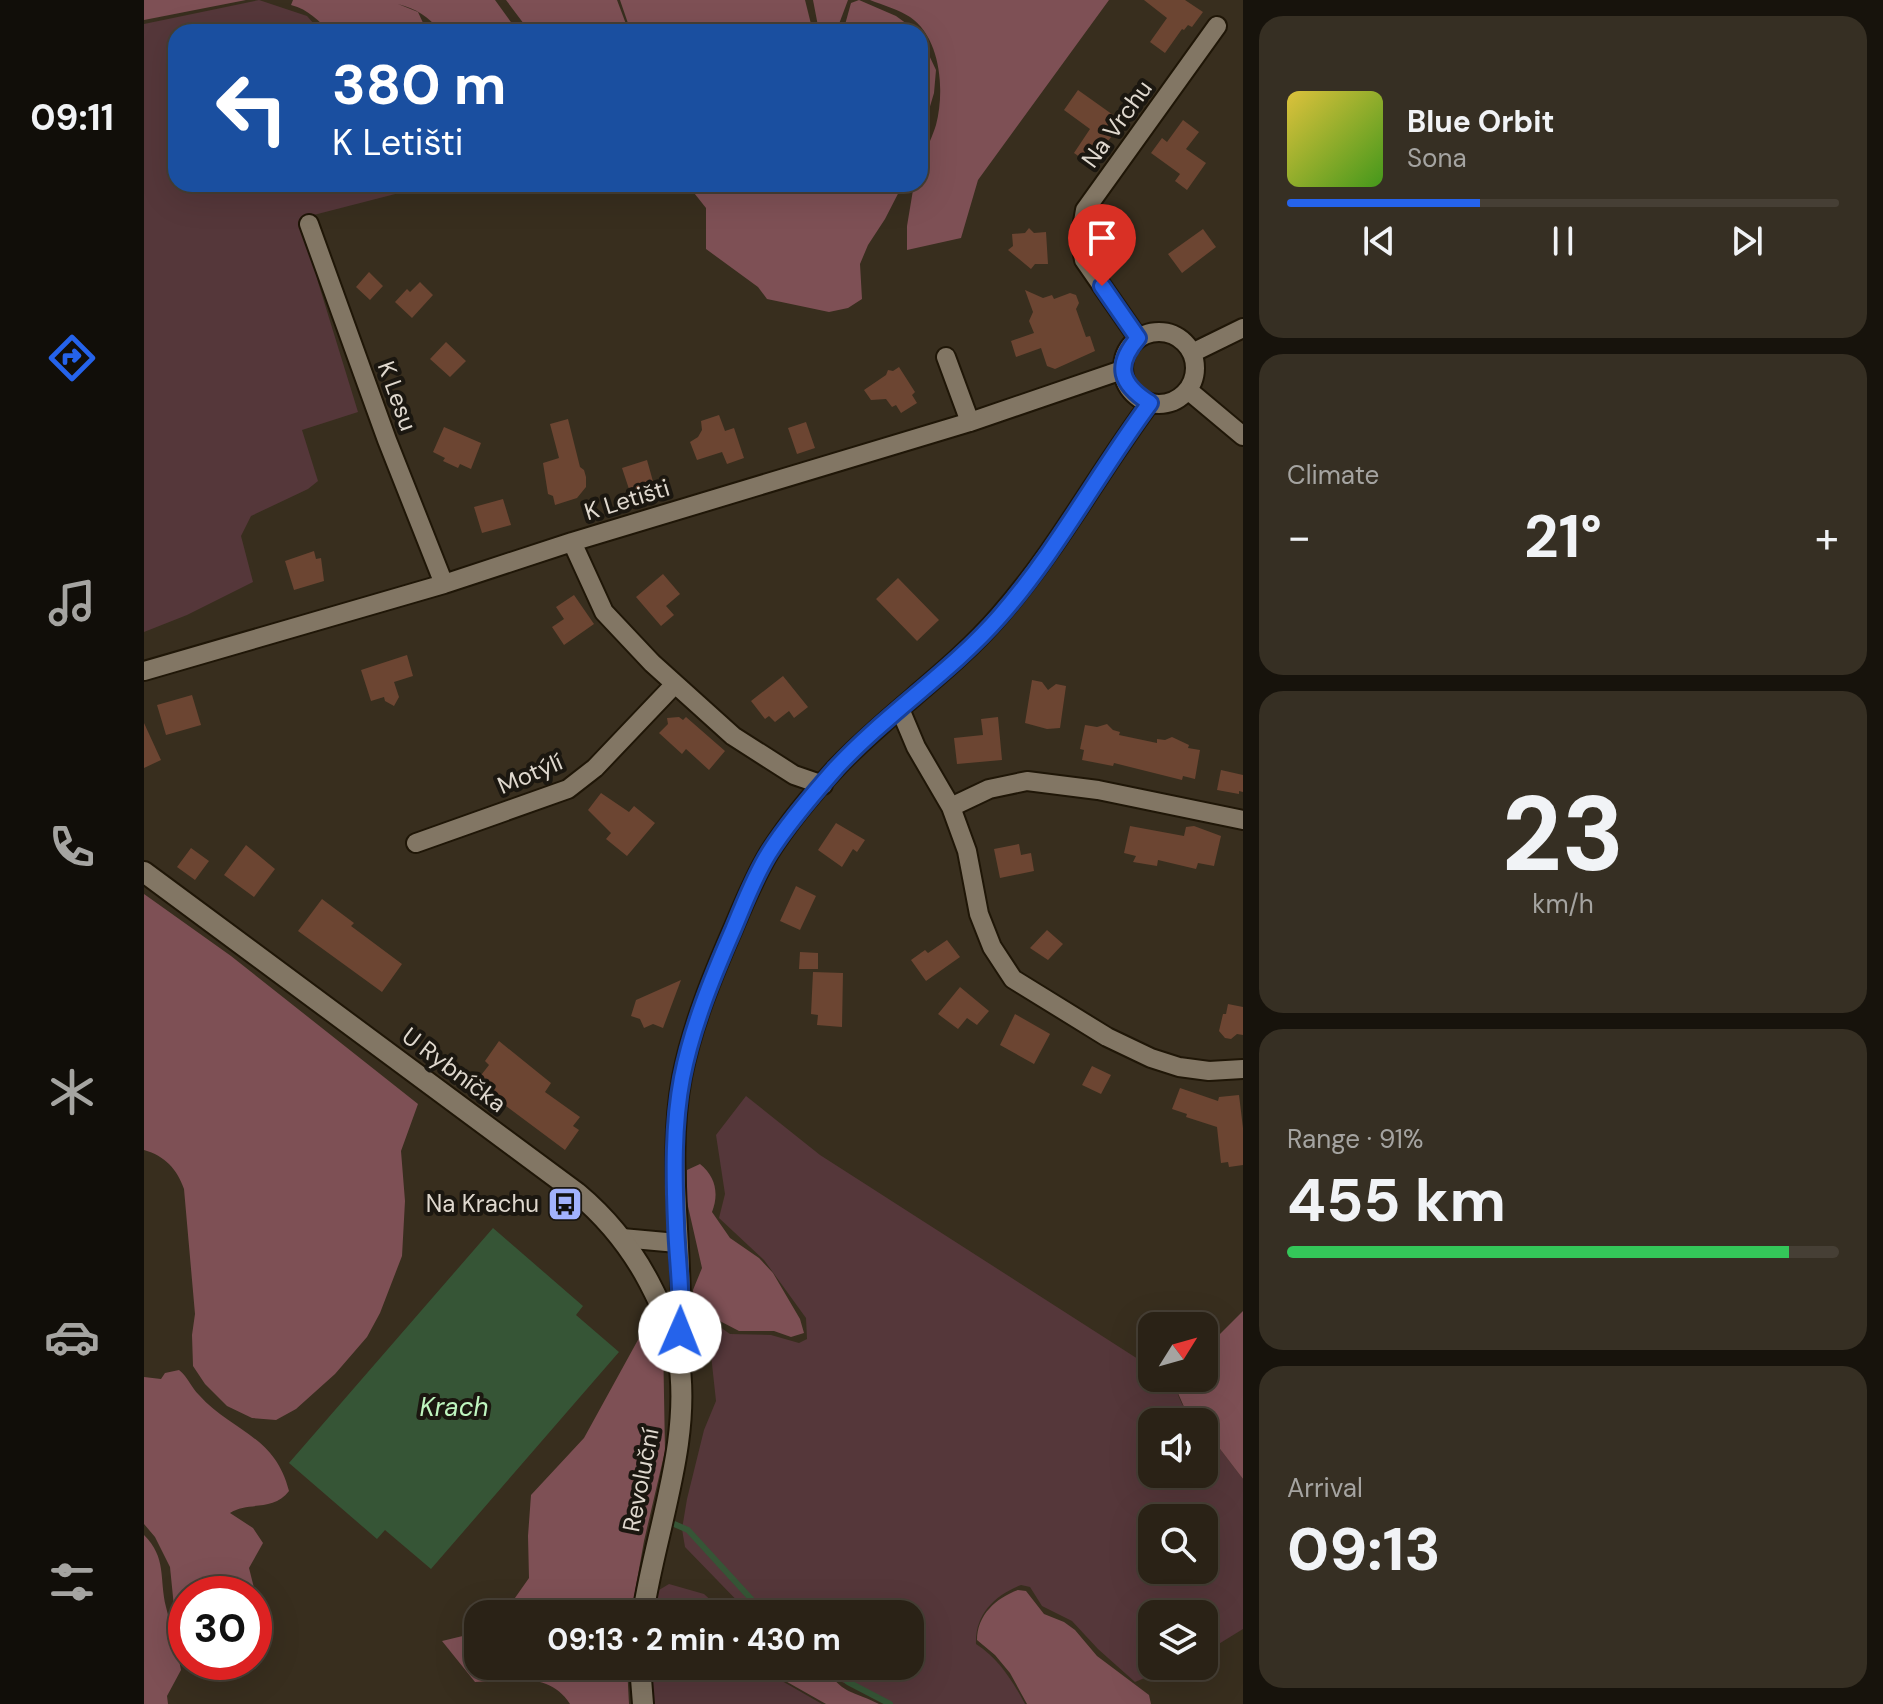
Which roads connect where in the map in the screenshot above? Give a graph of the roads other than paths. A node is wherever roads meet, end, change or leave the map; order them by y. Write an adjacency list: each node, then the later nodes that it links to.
1 (1217, 26): 4 (street, Na Vrchu)
2 (309, 224): 13 (street, K Lesu)
3 (1243, 328): 5 (street)
4 (1138, 338): 5 (street); 7 (street)
5 (1192, 353): 8 (street)
6 (946, 357): 10 (street)
7 (1122, 370): 9 (street); 10 (street, K Letišti)
8 (1188, 390): 9 (street); 11 (street)
9 (1150, 403): 16 (street)
10 (970, 422): 12 (street, K Letišti)
11 (1243, 436)
12 (572, 542): 13 (street, K Letišti); 15 (street)
13 (444, 584): 14 (street, K Letišti)
14 (144, 671)
15 (675, 684): 17 (street); 20 (street, Motýlí)
16 (900, 709): 17 (street); 18 (street)
17 (823, 785): 24 (street)
18 (951, 807): 19 (street); 22 (street)
19 (1243, 820)
20 (416, 843)
21 (144, 872): 23 (street, U Rybníčka)
22 (1243, 1069)
23 (622, 1238): 24 (street); 25 (street, U Rybníčka)
24 (677, 1243): 25 (street)
25 (678, 1355): 26 (street, Revoluční)
26 (646, 1600)
27 (641, 1680): 28 (street)
28 (643, 1704)

